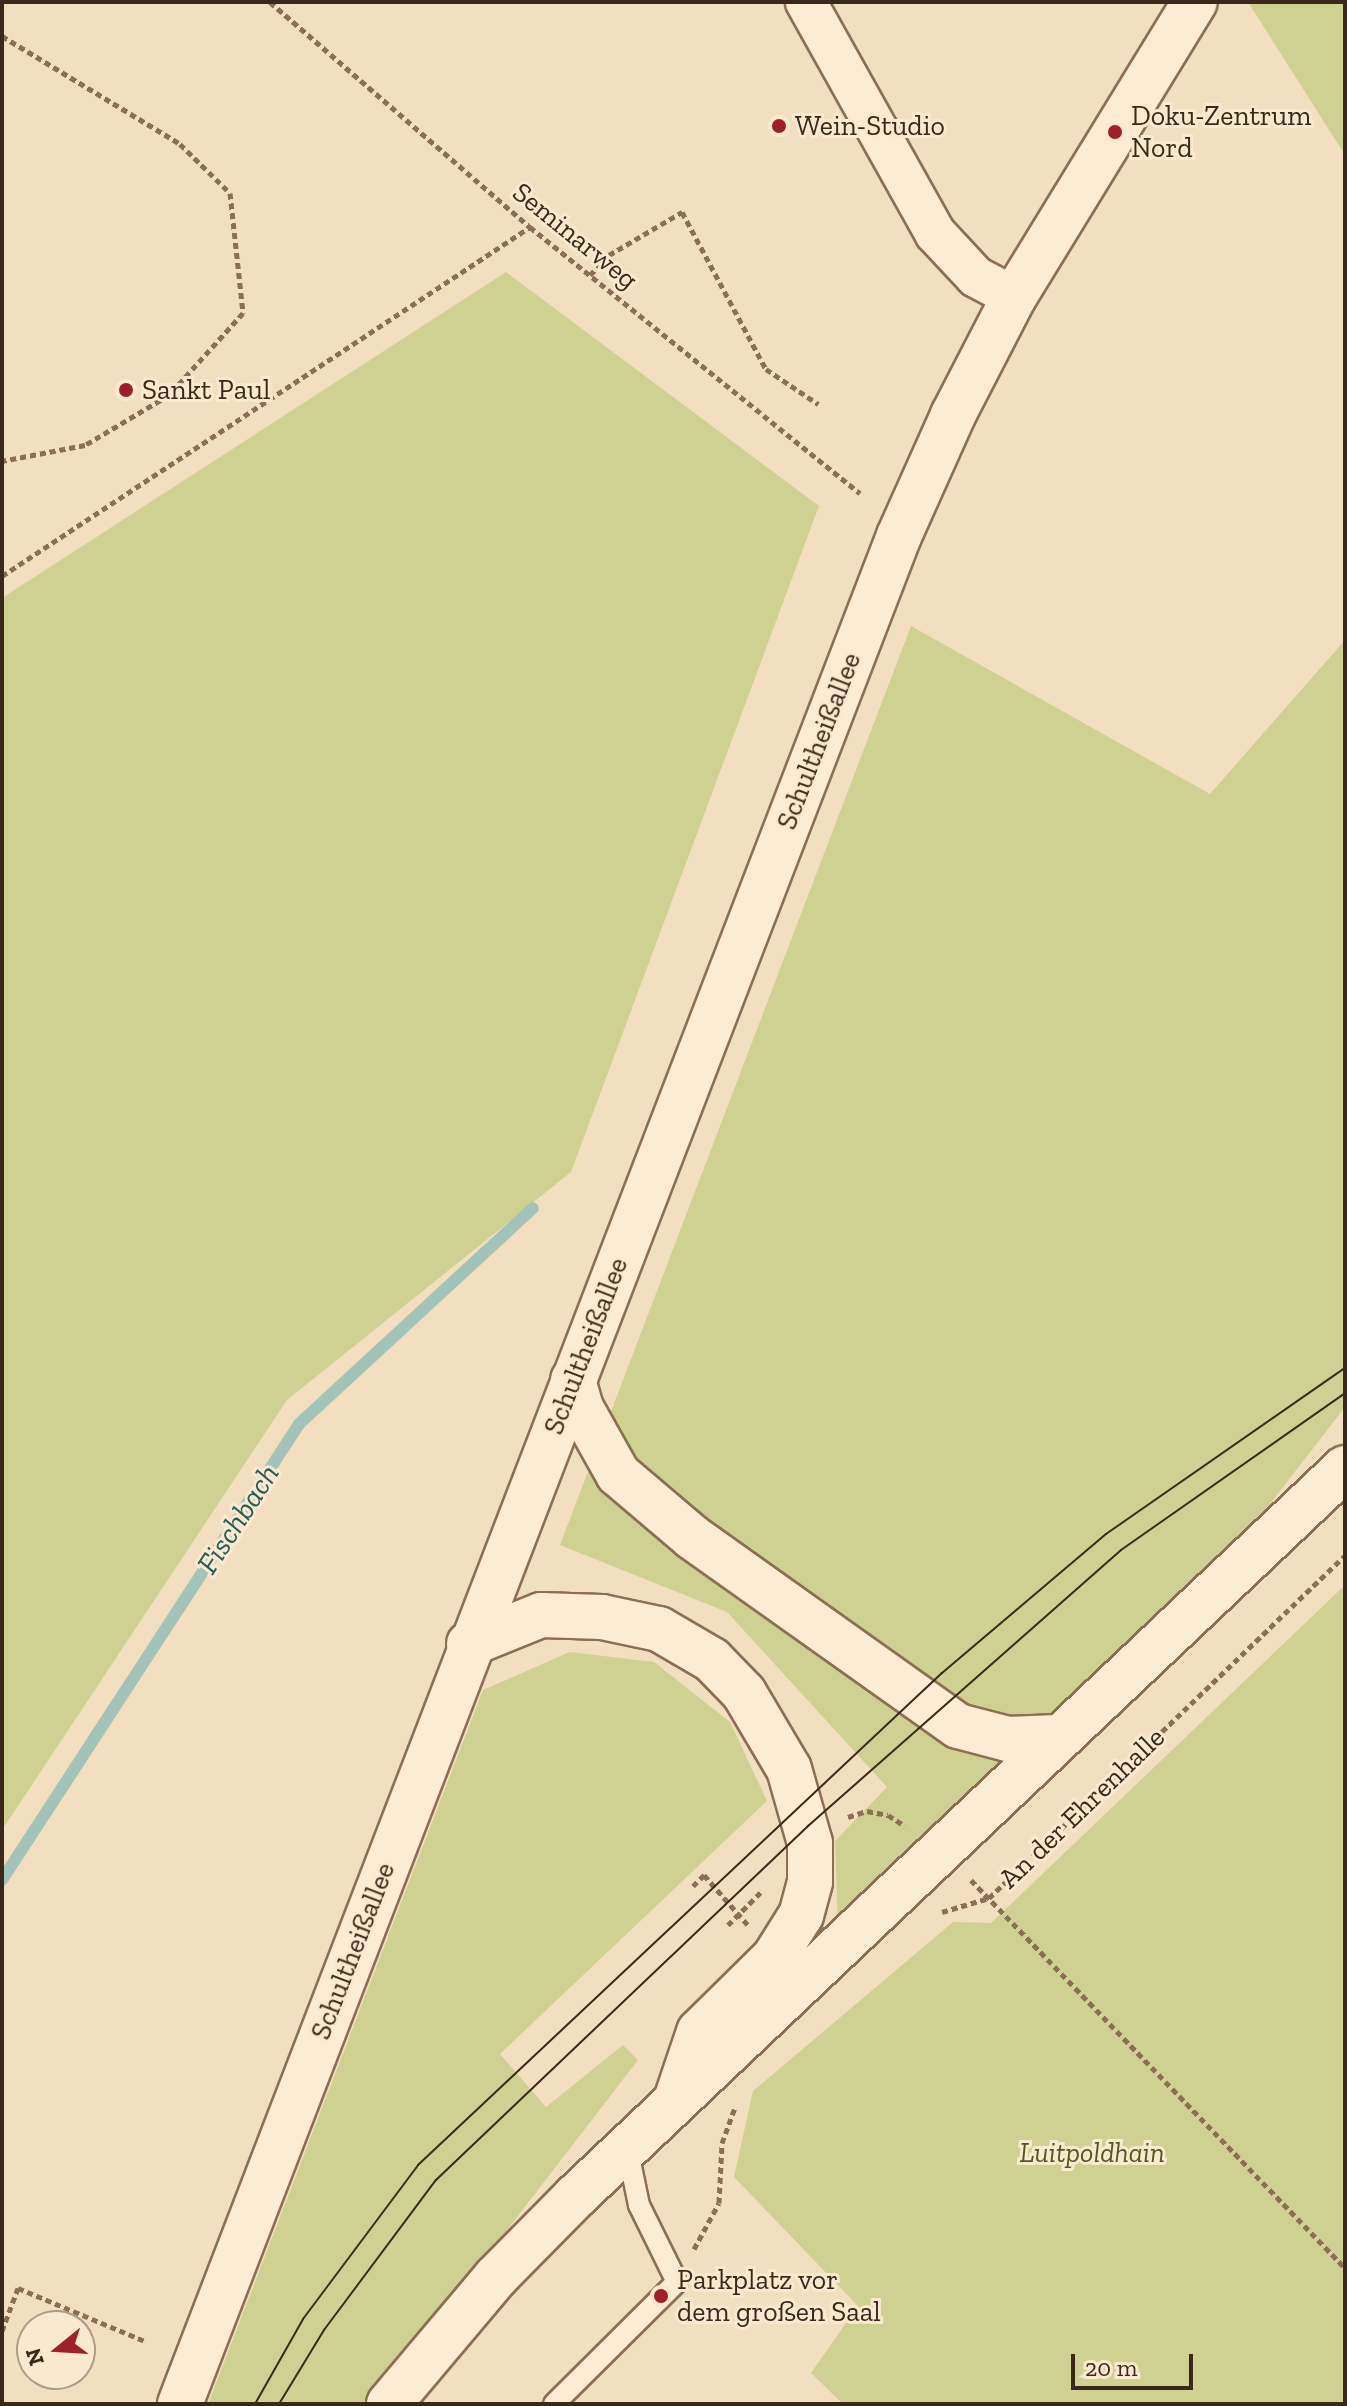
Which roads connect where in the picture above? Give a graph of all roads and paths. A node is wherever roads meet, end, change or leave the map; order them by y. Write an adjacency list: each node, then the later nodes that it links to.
1 (270, 2): 5 (path, Seminarweg)
2 (806, 2): 7 (street)
3 (1195, 2): 7 (main road, Schultheißallee)
4 (2, 36): 9 (path)
5 (530, 227): 6 (path, Seminarweg); 11 (path)
6 (590, 275): 8 (path); 10 (path, Seminarweg)
7 (1014, 297): 12 (main road, Schultheißallee)
8 (818, 404)
9 (2, 461)
10 (860, 493)
11 (2, 576)
12 (573, 1380): 15 (main road, Schultheißallee); 16 (main road)
13 (1345, 1468): 16 (main road)
14 (1345, 1556): 19 (path, An der Ehrenhalle)
15 (469, 1644): 17 (main road); 29 (main road, Schultheißallee)
16 (1057, 1737): 18 (main road)
17 (810, 1843): 18 (path); 21 (path); 23 (main road)
18 (943, 1850): 19 (path); 23 (main road)
19 (989, 1898): 20 (path, An der Ehrenhalle); 25 (path)
20 (935, 1914)
21 (728, 1925)
22 (737, 2100): 26 (path)
23 (675, 2102): 24 (main road)
24 (627, 2147): 26 (lane); 30 (main road)
25 (1345, 2268)
26 (677, 2282): 31 (lane)
27 (2, 2331): 28 (path)
28 (145, 2341)
29 (180, 2404)
30 (389, 2404)
31 (554, 2404)

